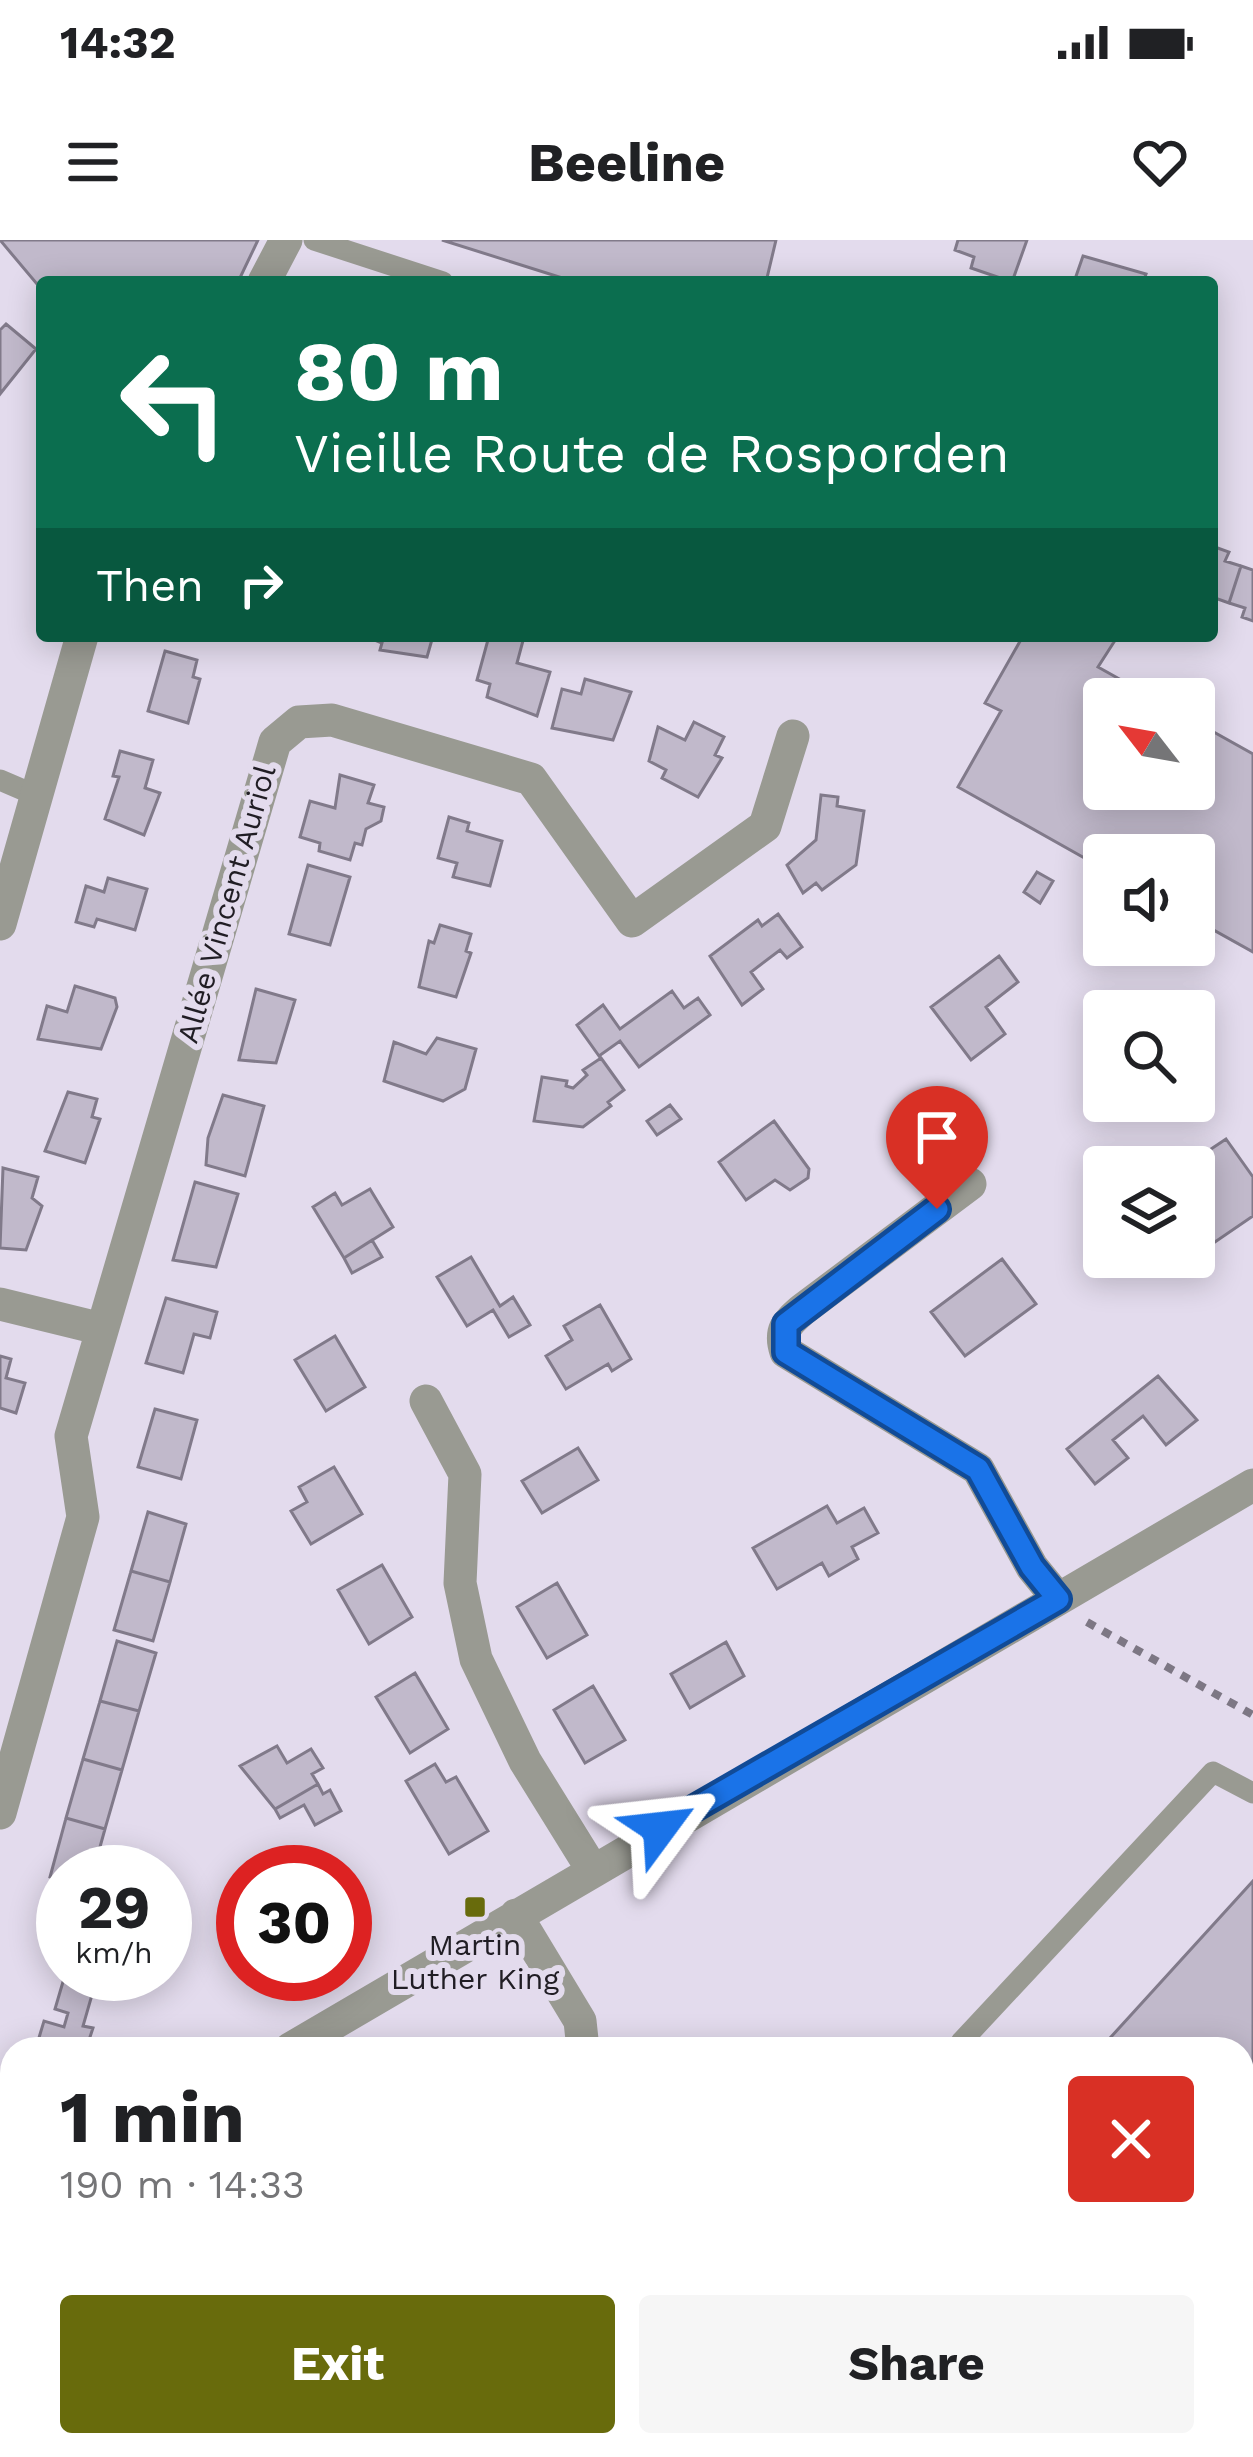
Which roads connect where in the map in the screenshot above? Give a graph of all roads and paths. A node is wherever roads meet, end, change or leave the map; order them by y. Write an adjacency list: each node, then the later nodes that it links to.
1 (286, 240): 3 (street)
2 (314, 240): 4 (lane)
3 (267, 276)
4 (424, 276)
5 (80, 642): 8 (street)
6 (793, 736): 12 (street, Allée Vincent Auriol)
7 (0, 780): 8 (lane)
8 (35, 795): 9 (street)
9 (0, 923)
10 (970, 1184): 15 (street)
11 (0, 1304): 12 (street)
12 (102, 1330): 18 (street, Allée Vincent Auriol)
13 (426, 1401): 19 (street)
14 (1253, 1485): 15 (street)
15 (1058, 1599): 16 (path); 19 (street)
16 (1253, 1714)
17 (1253, 1793): 23 (lane)
18 (0, 1813)
19 (592, 1868): 20 (street)
20 (516, 1916): 21 (street); 22 (street)
21 (310, 2037)
22 (582, 2037)
23 (966, 2037)

